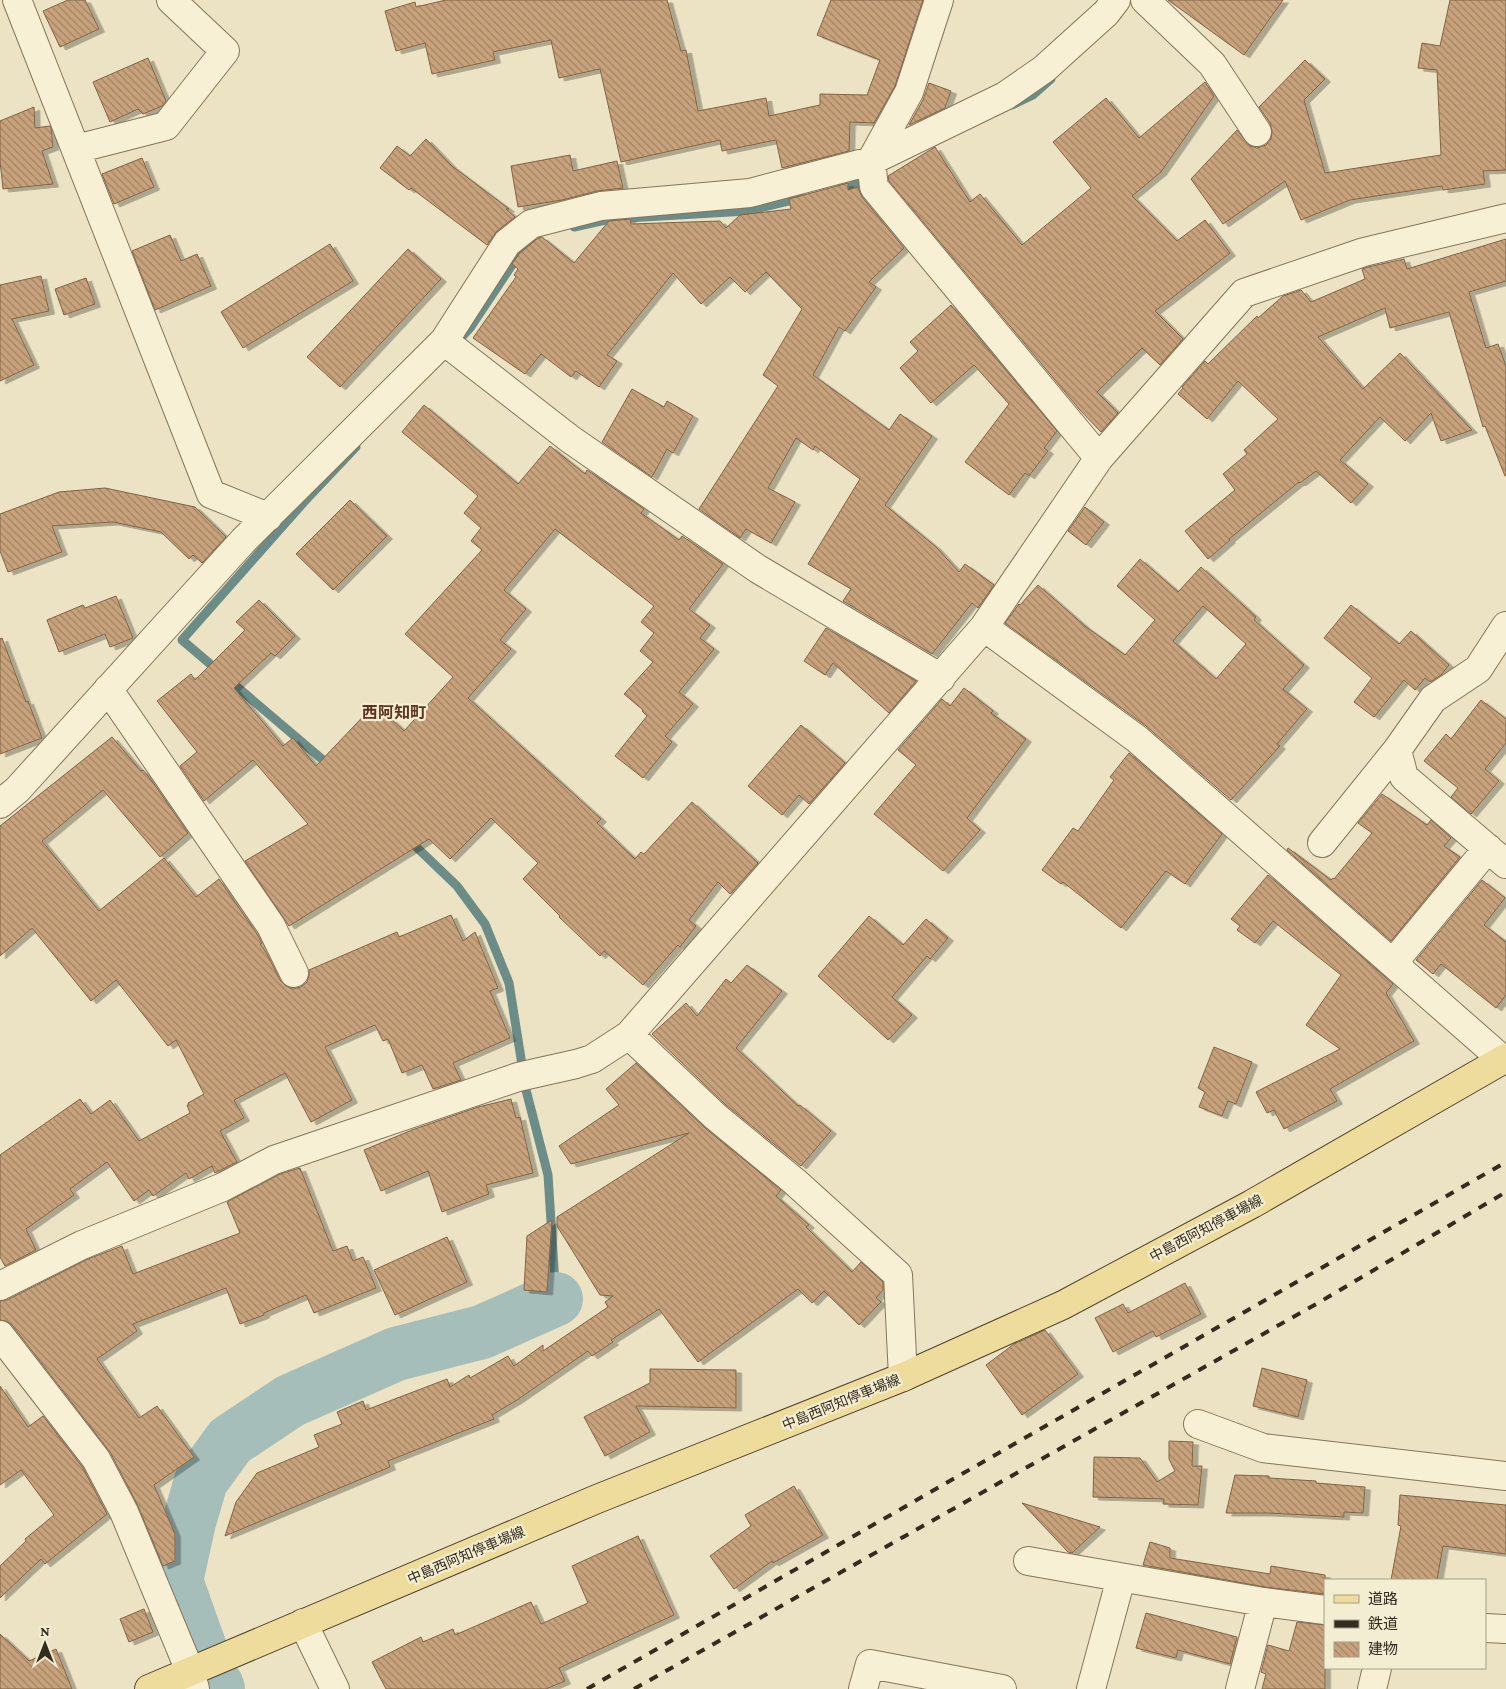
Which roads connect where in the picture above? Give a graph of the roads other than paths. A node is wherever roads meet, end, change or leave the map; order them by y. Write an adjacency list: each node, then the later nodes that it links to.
1 (18, 0): 7 (street)
2 (171, 0): 7 (street)
3 (939, 0): 8 (street)
4 (1116, 0): 8 (street)
5 (1145, 0): 6 (street)
6 (1257, 132)
7 (76, 149): 12 (street)
8 (871, 161): 10 (street); 11 (street)
9 (1506, 218): 11 (street)
10 (444, 341): 12 (street); 15 (street)
11 (1099, 458): 14 (street)
12 (268, 518): 16 (street)
13 (1506, 626): 17 (street)
14 (984, 627): 15 (street); 21 (street)
15 (941, 678): 23 (street)
16 (108, 689): 18 (street); 22 (street)
17 (1397, 750): 19 (street); 20 (street)
18 (0, 804)
19 (1322, 843)
20 (1497, 856): 21 (street)
21 (1393, 963): 24 (street)
22 (294, 973)
23 (628, 1034): 25 (street); 27 (street)
24 (1504, 1059): 27 (main road, 中島西阿知停車場線)
25 (0, 1286)
26 (0, 1335): 38 (street)
27 (904, 1377): 34 (main road, 中島西阿知停車場線)
28 (1198, 1424): 29 (street)
29 (1506, 1476)
30 (1028, 1562): 31 (street)
31 (1121, 1578): 32 (street); 43 (street)
32 (1263, 1602): 33 (street); 44 (street)
33 (1324, 1610)
34 (303, 1623): 38 (main road, 中島西阿知停車場線); 40 (street)
35 (1486, 1628): 36 (street)
36 (1506, 1629)
37 (1377, 1669): 45 (street)
38 (193, 1680): 39 (main road, 中島西阿知停車場線)
39 (149, 1689)
40 (335, 1689)
41 (863, 1689): 42 (street)
42 (1002, 1689)
43 (1091, 1689)
44 (1240, 1689)
45 (1372, 1689)

